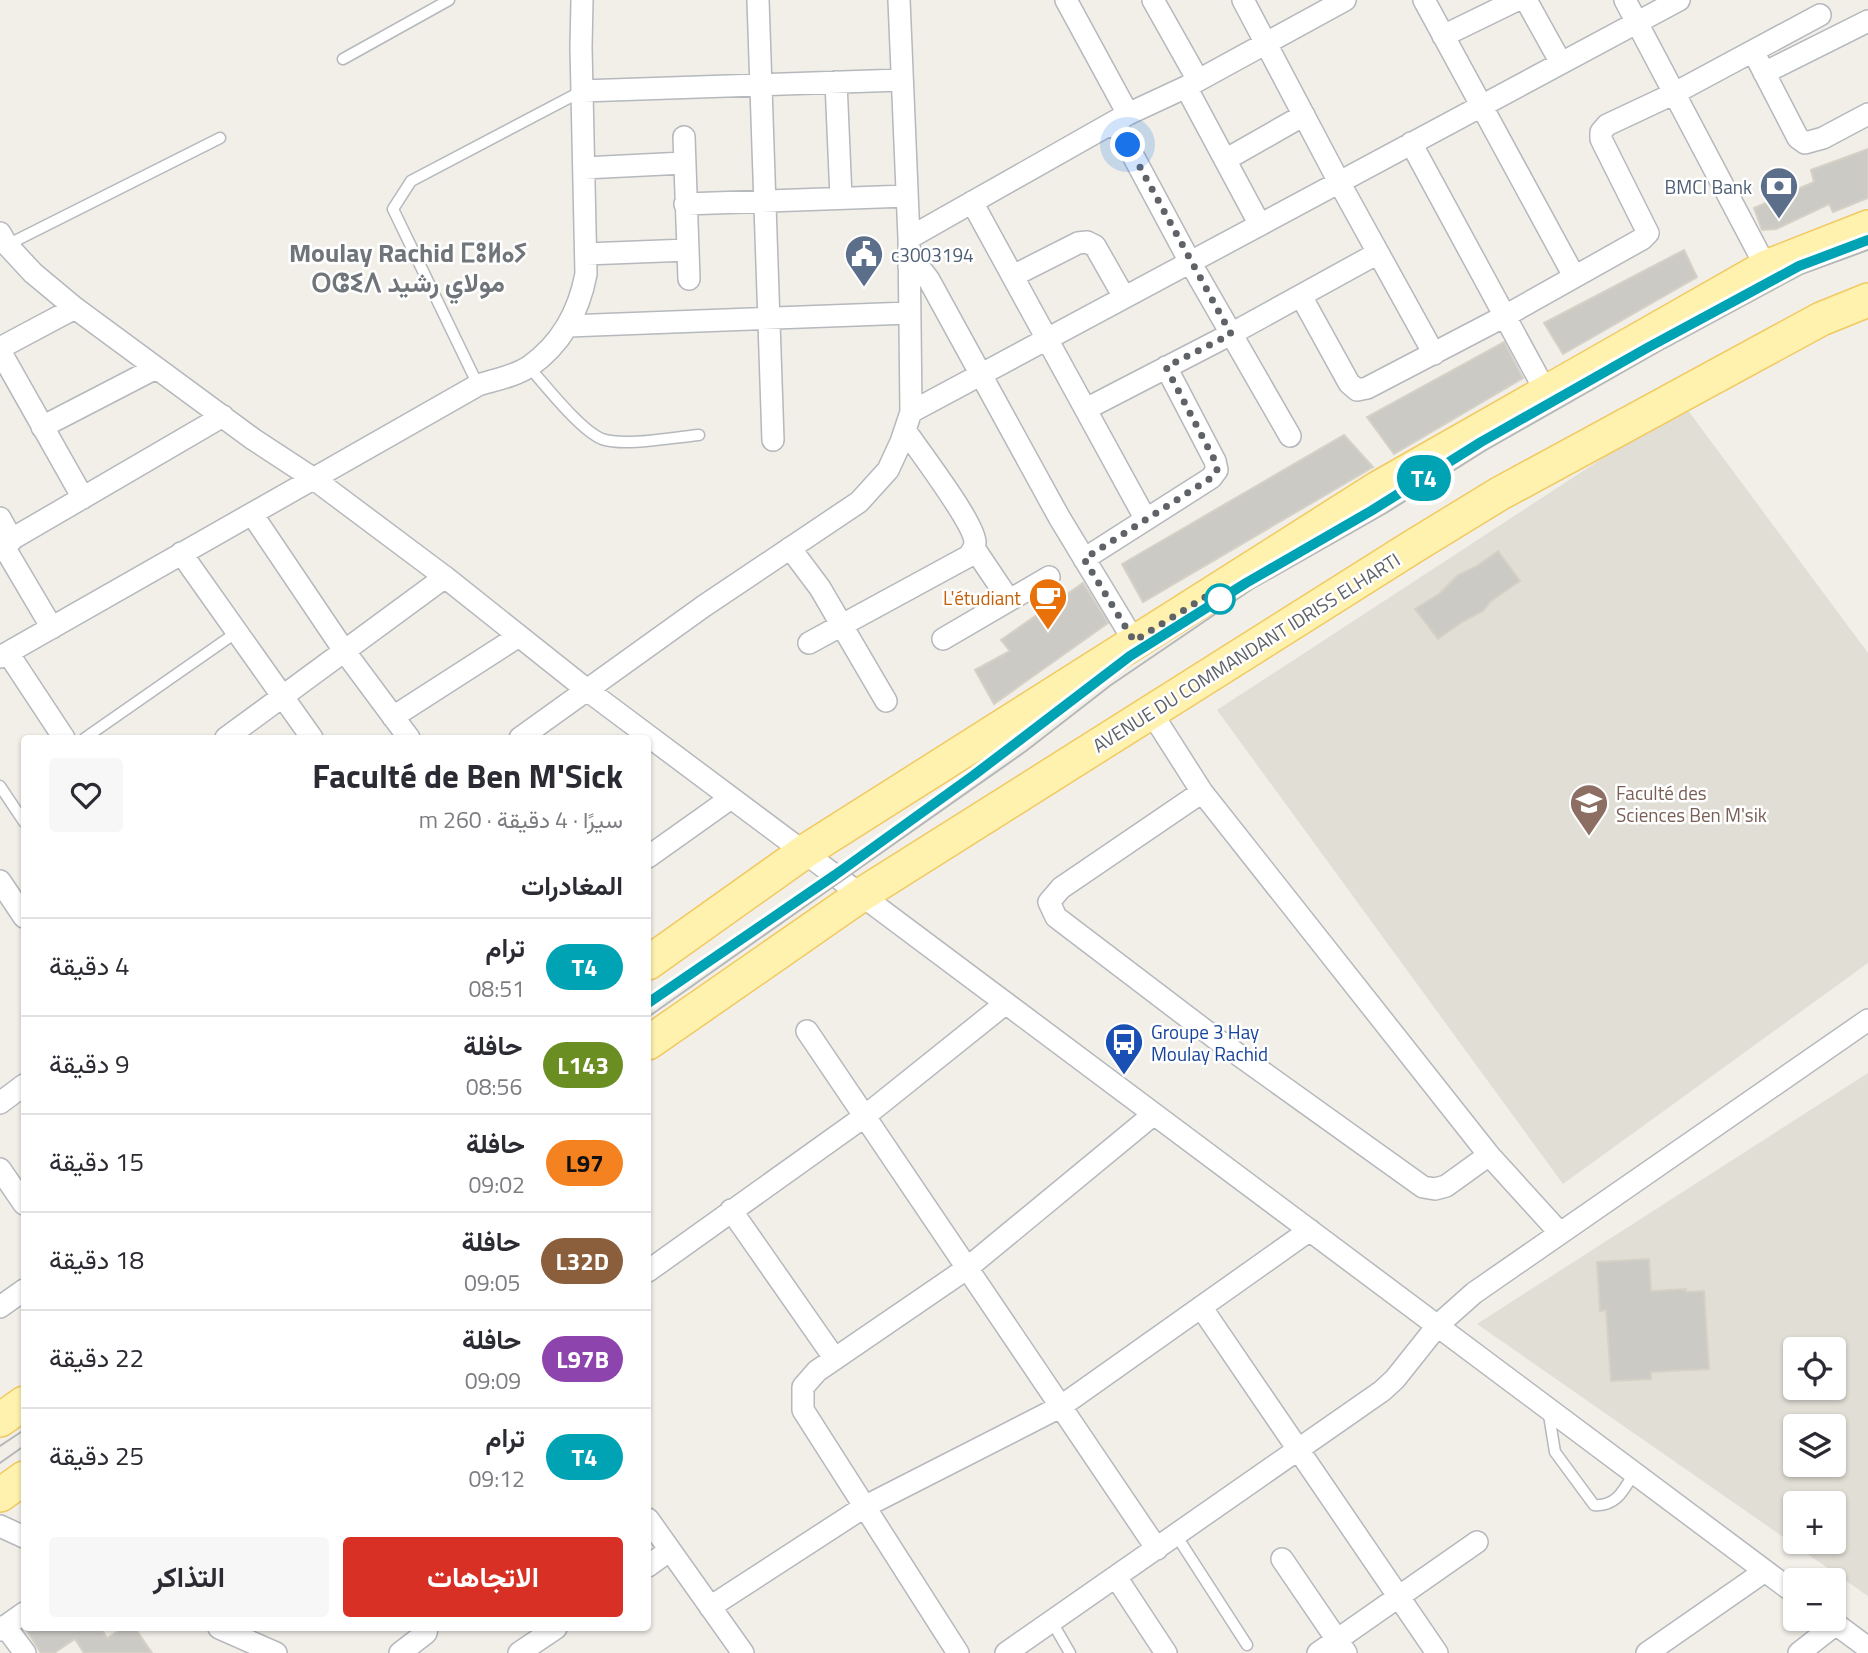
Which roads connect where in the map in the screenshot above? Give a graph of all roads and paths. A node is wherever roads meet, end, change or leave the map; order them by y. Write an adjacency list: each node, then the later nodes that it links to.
1 (449, 0): 21 (lane)
2 (582, 0): 28 (street)
3 (758, 0): 27 (street)
4 (899, 0): 24 (street)
5 (1066, 0): 33 (street)
6 (1153, 0): 26 (street)
7 (1243, 0): 19 (street)
8 (1424, 0): 17 (street)
9 (1517, 0): 17 (street)
10 (1526, 0): 22 (street)
11 (1625, 0): 16 (street)
12 (1679, 0): 16 (street)
13 (1339, 1): 19 (street)
14 (1815, 8): 18 (street); 20 (street)
15 (1868, 21): 18 (street)
16 (1637, 22): 22 (street); 29 (street)
17 (1443, 36): 30 (street)
18 (1832, 41): 23 (street)
19 (1266, 43): 26 (street); 32 (street)
20 (1753, 51): 23 (street); 29 (street)
21 (343, 59)
22 (1561, 63): 30 (street)
23 (1764, 73): 31 (street)
24 (901, 80): 25 (street); 41 (street)
25 (836, 82): 27 (street); 42 (street)
26 (1192, 83): 33 (street); 37 (street)
27 (761, 84): 28 (street); 43 (street)
28 (582, 91): 39 (street); 75 (lane)
29 (1673, 94): 55 (street); 57 (street)
30 (1481, 106): 36 (street); 57 (street)
31 (1868, 114)
32 (1304, 115): 37 (street); 40 (street)
33 (1121, 118): 44 (street); 53 (street)
34 (684, 137): 38 (street)
35 (220, 138): 49 (lane)
36 (1411, 144): 40 (street); 64 (street)
37 (1225, 160): 46 (street)
38 (684, 163): 39 (street); 45 (street)
39 (584, 168): 52 (street)
40 (1339, 182): 46 (street); 51 (street)
41 (907, 196): 42 (street); 48 (street)
42 (841, 198): 43 (street)
43 (764, 201): 45 (street); 65 (street)
44 (972, 202): 48 (street); 56 (street)
45 (685, 204): 50 (street)
46 (1260, 225): 53 (street)
47 (1868, 227): 55 (main road)
48 (909, 238): 54 (street)
49 (2, 243): 62 (street)
50 (688, 250): 52 (street); 58 (street)
51 (1378, 253): 59 (street); 70 (street)
52 (586, 254): 66 (street)
53 (1190, 262): 60 (street); 67 (street)
54 (909, 267): 63 (street); 74 (street)
55 (1766, 267): 76 (main road)
56 (1013, 276): 60 (street); 68 (street)
57 (1574, 276): 64 (street)
58 (689, 279)
59 (1301, 296): 67 (street); 70 (street)
60 (1124, 297): 68 (street)
61 (1868, 300): 109 (main road, AVENUE DU COMMANDANT IDRISS ELHARTI)
62 (75, 307): 69 (street); 73 (street)
63 (909, 313): 65 (street); 79 (street)
64 (1505, 316): 70 (street); 76 (street)
65 (769, 318): 66 (street); 83 (street)
66 (568, 326): 71 (street)
67 (1231, 334): 72 (street); 82 (street)
68 (1047, 339): 74 (street); 77 (street)
69 (0, 349): 80 (street)
70 (1434, 354)
71 (529, 367): 75 (street); 81 (lane)
72 (1166, 367): 77 (street); 88 (street)
73 (156, 368): 78 (street); 80 (street)
74 (980, 375): 79 (street); 93 (street)
75 (478, 386): 84 (street)
76 (1546, 392): 102 (main road)
77 (1086, 409): 88 (street)
78 (223, 416): 84 (street); 85 (street)
79 (908, 421): 90 (street); 91 (street)
80 (43, 427): 85 (street)
81 (699, 435)
82 (1290, 436)
83 (773, 440)
84 (314, 479): 86 (street); 94 (street)
85 (83, 498): 89 (street)
86 (252, 514): 92 (street); 104 (street)
87 (0, 518): 89 (street)
88 (1145, 518): 93 (street)
89 (5, 544): 98 (street)
90 (790, 548): 97 (street); 106 (street)
91 (974, 548): 96 (street); 97 (street)
92 (181, 554): 98 (street); 99 (street)
93 (1084, 559): 102 (street)
94 (445, 577): 100 (street); 104 (street)
95 (1049, 577): 96 (street)
96 (1009, 600): 101 (street)
97 (842, 626): 103 (street); 108 (street)
98 (52, 628): 105 (street)
99 (237, 632): 107 (street); 112 (lane)
100 (519, 636): 106 (street); 110 (street)
101 (943, 639)
102 (1134, 641): 123 (main road)
103 (809, 643)
104 (345, 652): 107 (street); 110 (street)
105 (4, 655): 111 (street)
106 (587, 690): 116 (street); 117 (street)
107 (283, 698): 113 (street); 114 (street)
108 (886, 701)
109 (1151, 712): 120 (street); 126 (main road, AVENUE DU COMMANDANT IDRISS ELHARTI)
110 (393, 717): 115 (street)
111 (62, 735)
112 (89, 735)
113 (230, 735)
114 (310, 735)
115 (407, 735)
116 (524, 735)
117 (647, 735)
118 (651, 738): 121 (street)
119 (0, 786): 122 (lane)
120 (1202, 792): 137 (street); 137 (street)
121 (732, 798): 123 (street); 124 (street)
122 (21, 818)
123 (804, 852): 126 (street); 128 (main road)
124 (651, 856)
125 (11, 885): 127 (street)
126 (860, 894): 129 (street); 132 (main road, AVENUE DU COMMANDANT IDRISS ELHARTI)
127 (21, 910)
128 (651, 961)
129 (1006, 1003): 135 (street); 136 (street)
130 (1868, 1020): 142 (street)
131 (807, 1031): 136 (street)
132 (651, 1041)
133 (21, 1087): 134 (street)
134 (1, 1102)
135 (1154, 1114): 141 (street); 144 (street)
136 (865, 1116): 140 (street); 144 (street)
137 (1489, 1155): 142 (street)
138 (0, 1168): 139 (street)
139 (21, 1200)
140 (732, 1210): 143 (street); 149 (street)
141 (1310, 1230): 147 (street); 148 (street)
142 (1559, 1232): 148 (street)
143 (651, 1269)
144 (966, 1269): 149 (street); 151 (street)
145 (21, 1292): 146 (street)
146 (0, 1307)
147 (1201, 1307): 151 (street); 154 (street)
148 (1438, 1325): 152 (street); 154 (street)
149 (835, 1359): 158 (street)
150 (21, 1405): 153 (main road)
151 (1060, 1407): 158 (street); 164 (street)
152 (1548, 1409): 155 (street); 155 (lane)
153 (0, 1420)
154 (1298, 1450): 161 (street); 171 (street)
155 (1634, 1473): 168 (street)
156 (21, 1480): 157 (main road)
157 (0, 1495)
158 (864, 1507): 172 (street); 189 (street)
159 (651, 1522): 165 (street)
160 (0, 1525): 162 (street)
161 (1176, 1535): 164 (street); 181 (lane)
162 (21, 1536)
163 (1477, 1542): 171 (street)
164 (1157, 1549): 169 (street)
165 (670, 1550): 167 (street); 172 (street)
166 (1282, 1559): 182 (street)
167 (651, 1564)
168 (1765, 1571): 170 (street); 195 (street)
169 (1116, 1577): 174 (street); 192 (street)
170 (1783, 1584)
171 (1398, 1597): 182 (street); 194 (street)
172 (710, 1607): 188 (street)
173 (21, 1615): 175 (street)
174 (1052, 1622): 190 (street); 191 (lane)
175 (3, 1628): 184 (street)
176 (226, 1631): 185 (street)
177 (426, 1631): 186 (street)
178 (1822, 1631): 196 (street)
179 (1846, 1631): 183 (street)
180 (544, 1637): 187 (street)
181 (1247, 1645)
182 (1342, 1646): 193 (street)
183 (1868, 1648)
184 (25, 1653)
185 (276, 1653)
186 (400, 1653)
187 (519, 1653)
188 (743, 1653)
189 (958, 1653)
190 (1006, 1653)
191 (1070, 1653)
192 (1166, 1653)
193 (1318, 1653)
194 (1437, 1653)
195 (1647, 1653)
196 (1799, 1653)

